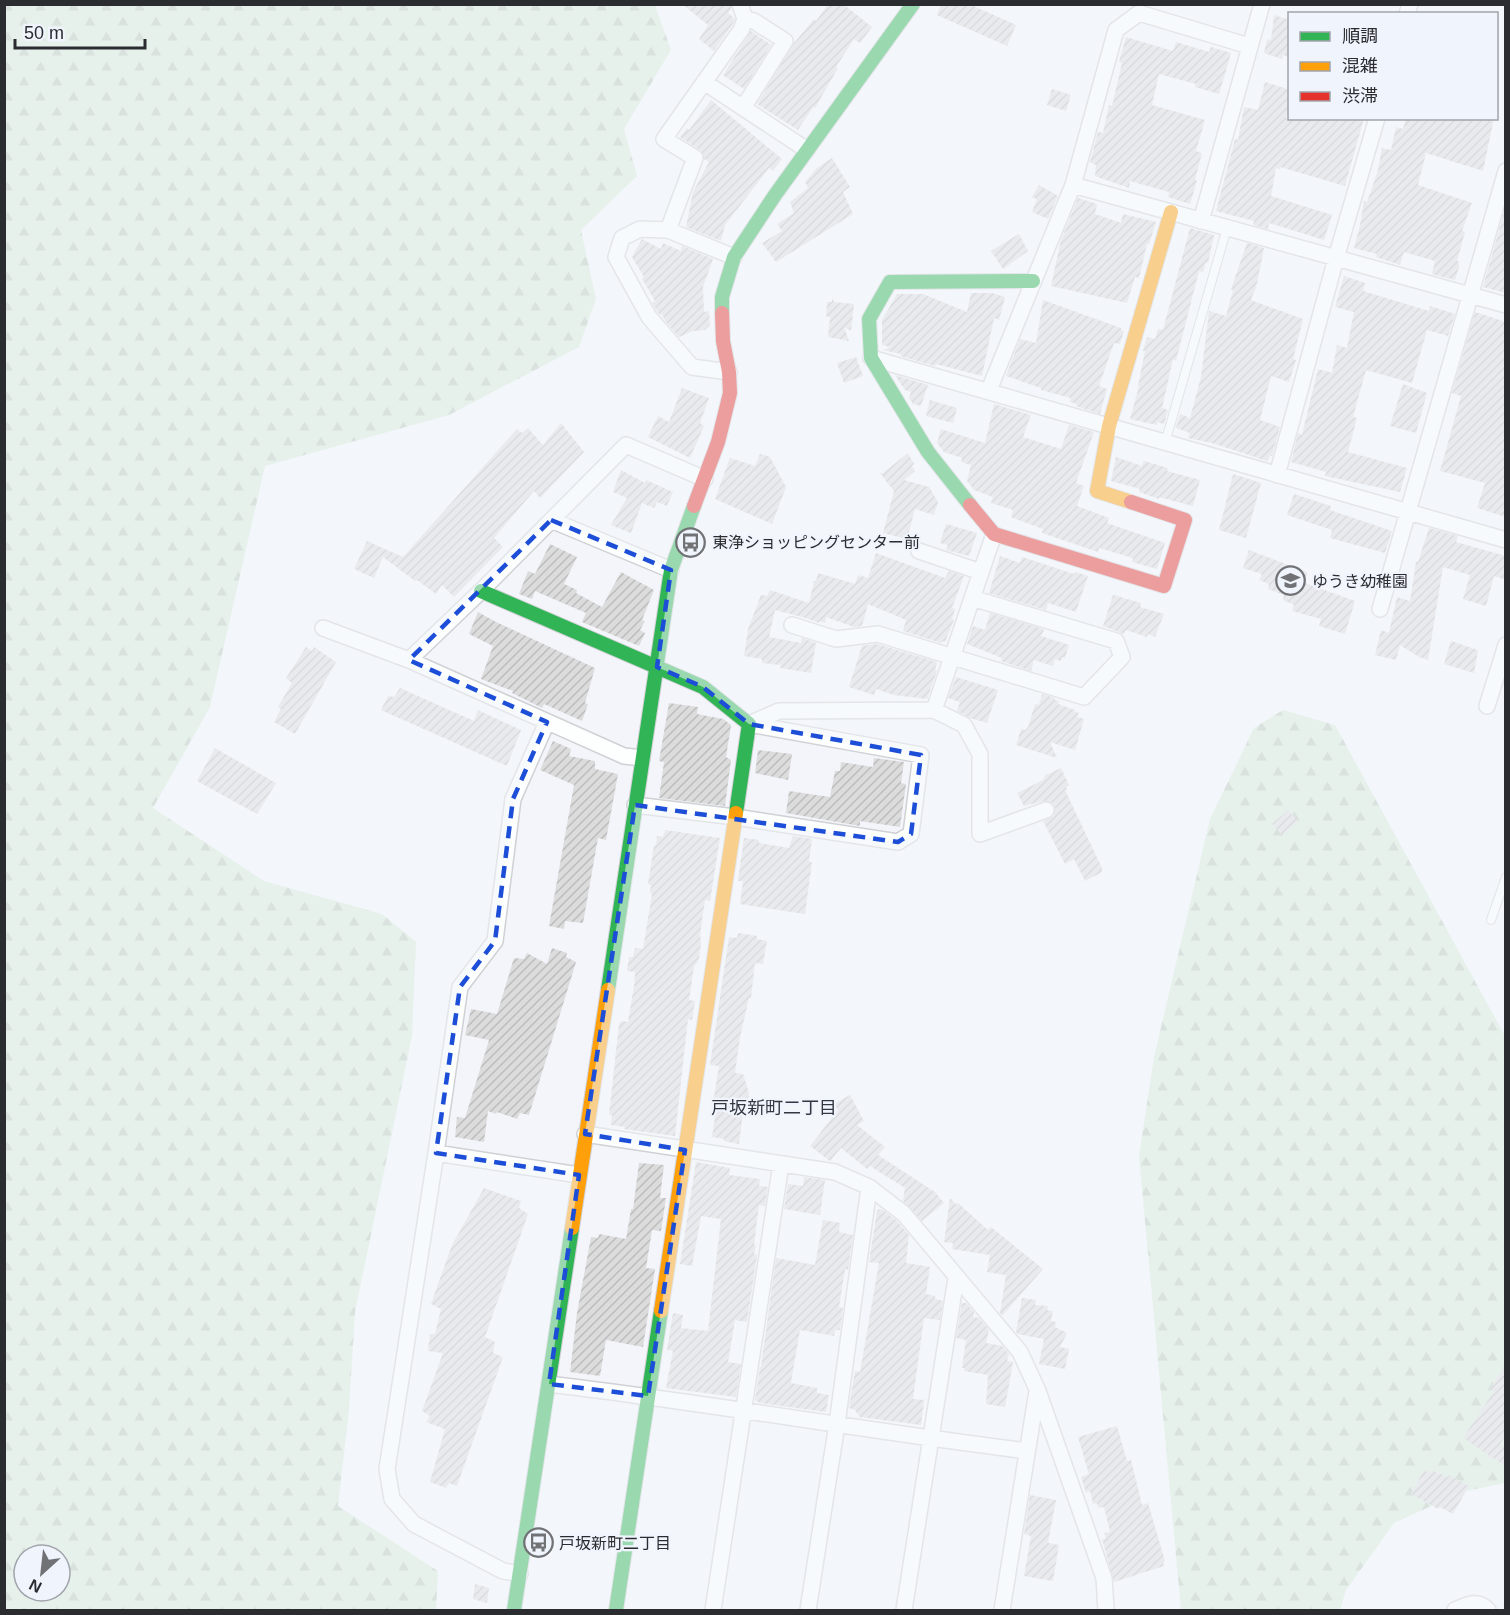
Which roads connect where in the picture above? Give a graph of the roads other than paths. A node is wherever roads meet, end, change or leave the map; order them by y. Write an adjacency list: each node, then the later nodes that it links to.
1 (912, 4): 8 (street)
2 (1262, 4): 4 (street)
3 (742, 12): 5 (street); 6 (street)
4 (1250, 46): 10 (street); 12 (street)
5 (704, 82): 6 (street); 14 (street)
6 (743, 108): 8 (street)
7 (1376, 120): 16 (street)
8 (807, 150): 15 (street)
9 (1506, 171): 18 (street)
10 (1073, 185): 11 (street); 17 (street)
11 (1171, 212): 12 (street); 23 (street)
12 (1201, 221): 13 (street)
13 (1227, 228): 16 (street); 24 (lane)
14 (668, 230): 15 (street); 21 (street)
15 (734, 257): 21 (street)
16 (1336, 258): 18 (street); 25 (street)
17 (1033, 280): 20 (street); 22 (street)
18 (1471, 294): 19 (street); 27 (street)
19 (1506, 305)
20 (871, 357): 22 (street); 29 (street)
21 (729, 372): 26 (street)
22 (989, 390): 23 (street)
23 (1109, 426): 24 (street); 29 (street)
24 (1165, 442): 25 (street)
25 (1277, 475): 27 (street)
26 (705, 479): 28 (street); 32 (street)
27 (1408, 513): 30 (street); 36 (street)
28 (551, 520): 32 (street); 34 (street)
29 (994, 534): 33 (street)
30 (1506, 540)
31 (919, 551): 33 (street)
32 (671, 570): 42 (street)
33 (981, 572): 35 (street)
34 (481, 591): 41 (street); 42 (street)
35 (972, 598): 40 (street); 40 (street)
36 (1380, 609)
37 (792, 625): 40 (street)
38 (323, 628): 41 (street)
39 (1506, 645): 43 (street)
40 (952, 657): 44 (street)
41 (409, 660): 45 (street)
42 (657, 667): 46 (street); 47 (street)
43 (1487, 706)
44 (934, 710): 46 (street); 49 (street)
45 (547, 722): 47 (street); 55 (street)
46 (749, 724): 50 (street); 50 (street)
47 (642, 758): 48 (street)
48 (635, 805): 50 (street); 53 (street)
49 (1046, 810)
50 (735, 817): 54 (street)
51 (1506, 877): 52 (lane)
52 (1491, 920)
53 (585, 1134): 54 (street); 57 (street)
54 (685, 1150): 56 (street); 62 (street)
55 (436, 1153): 57 (street); 67 (street)
56 (781, 1164): 58 (street); 63 (street)
57 (579, 1175): 60 (street)
58 (869, 1187): 59 (street); 64 (street)
59 (956, 1278): 61 (street); 65 (street)
60 (549, 1384): 62 (street); 67 (street)
61 (1038, 1391): 66 (street); 74 (street)
62 (648, 1396): 63 (street); 69 (street)
63 (743, 1410): 64 (street); 70 (street)
64 (837, 1424): 65 (street); 71 (street)
65 (932, 1439): 66 (street); 72 (street)
66 (1027, 1451): 73 (street)
67 (519, 1575): 68 (street)
68 (514, 1611)
69 (616, 1611)
70 (713, 1611)
71 (808, 1611)
72 (904, 1611)
73 (1002, 1611)
74 (1106, 1611)
75 (1455, 1611): 76 (street)
76 (1488, 1611)

